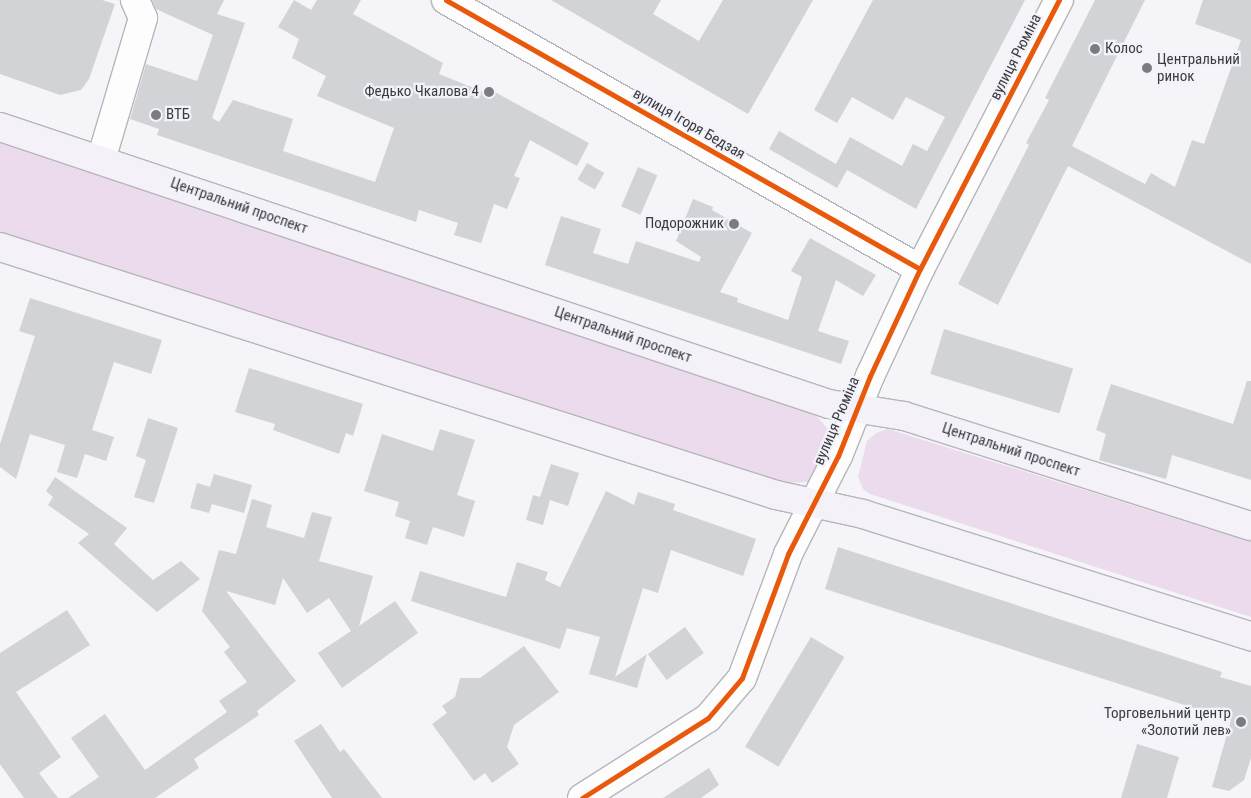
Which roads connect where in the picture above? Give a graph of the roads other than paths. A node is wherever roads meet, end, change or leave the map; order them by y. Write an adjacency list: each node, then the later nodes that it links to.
1 (135, 0): 5 (street)
2 (446, 0): 7 (street, вулиця Ігоря Бедзая)
3 (1060, 0): 7 (street, вулиця Рюміна)
4 (0, 127): 5 (main road, Центральний проспект)
5 (101, 160): 8 (main road, Центральний проспект)
6 (0, 247): 9 (main road)
7 (920, 269): 8 (street, вулиця Рюміна)
8 (857, 409): 9 (street, вулиця Рюміна); 10 (main road, Центральний проспект)
9 (813, 503): 11 (main road); 12 (street, вулиця Рюміна)
10 (1251, 526)
11 (1251, 636)
12 (582, 798)

